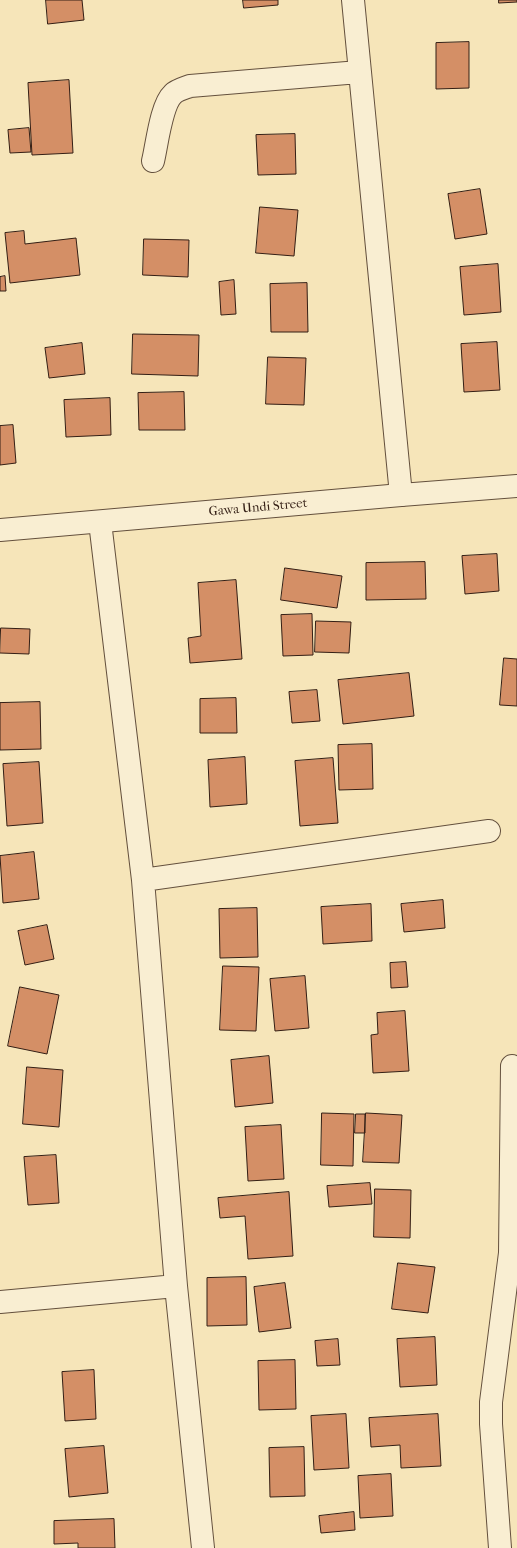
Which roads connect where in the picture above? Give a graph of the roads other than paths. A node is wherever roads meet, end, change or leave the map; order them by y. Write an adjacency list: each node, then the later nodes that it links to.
1 (353, 0): 2 (street)
2 (359, 72): 3 (street); 5 (street)
3 (153, 161)
4 (517, 486): 5 (street, Gawa Undi Street)
5 (401, 495): 6 (street, Gawa Undi Street)
6 (100, 522): 7 (street, Gawa Undi Street); 9 (street)
7 (0, 530)
8 (489, 831): 9 (street)
9 (143, 880): 11 (street)
10 (512, 1066): 14 (street)
11 (176, 1286): 12 (street); 13 (street)
12 (0, 1302)
13 (203, 1548)
14 (500, 1548)

